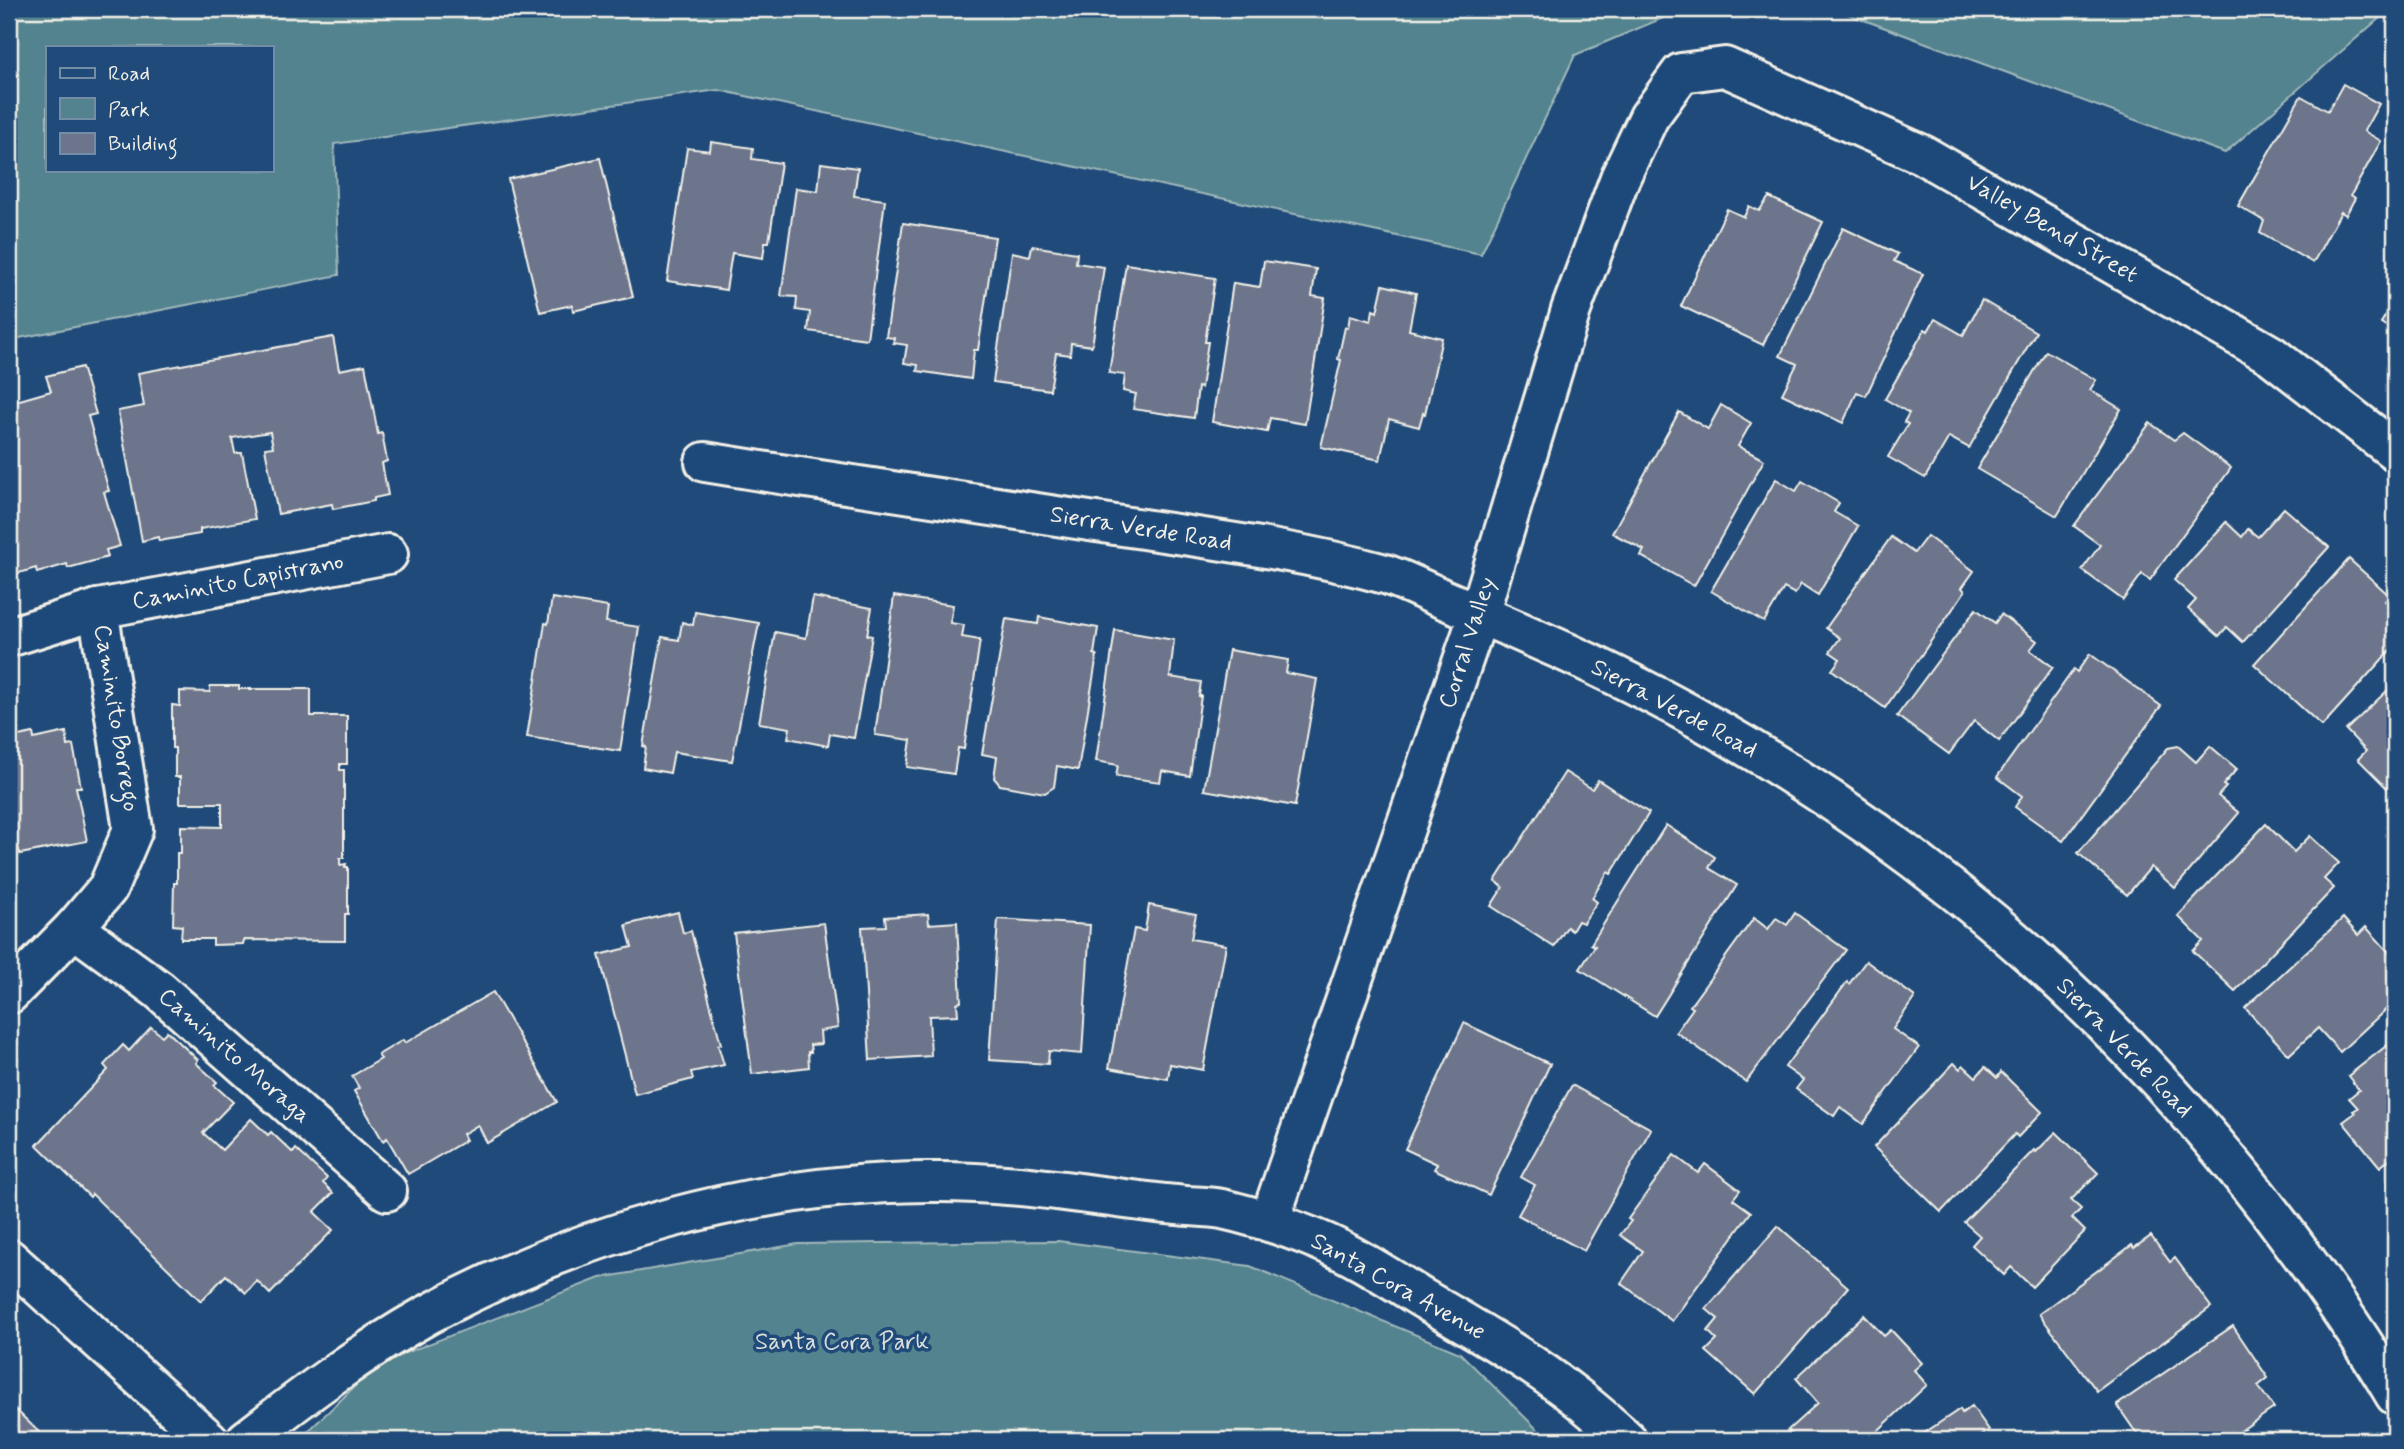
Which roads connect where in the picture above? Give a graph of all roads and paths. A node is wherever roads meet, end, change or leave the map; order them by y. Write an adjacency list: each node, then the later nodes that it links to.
1 (1681, 73): 2 (street, Valley Bend Street); 6 (street, Corral Valley)
2 (2395, 451)
3 (705, 462): 6 (street, Sierra Verde Road)
4 (388, 554): 5 (street, Caminito Capistrano)
5 (98, 608): 7 (street, Caminito Capistrano); 8 (street, Caminito Borrego)
6 (1479, 614): 11 (street, Corral Valley); 13 (street, Sierra Verde Road)
7 (9, 637)
8 (75, 928): 9 (street, Caminito Borrego); 10 (street, Caminito Moraga)
9 (9, 994)
10 (387, 1191)
11 (1269, 1222): 15 (street, Santa Cora Avenue); 16 (street, Santa Cora Avenue)
12 (9, 1259): 14 (street)
13 (2395, 1395)
14 (209, 1440)
15 (247, 1440)
16 (1627, 1440)

